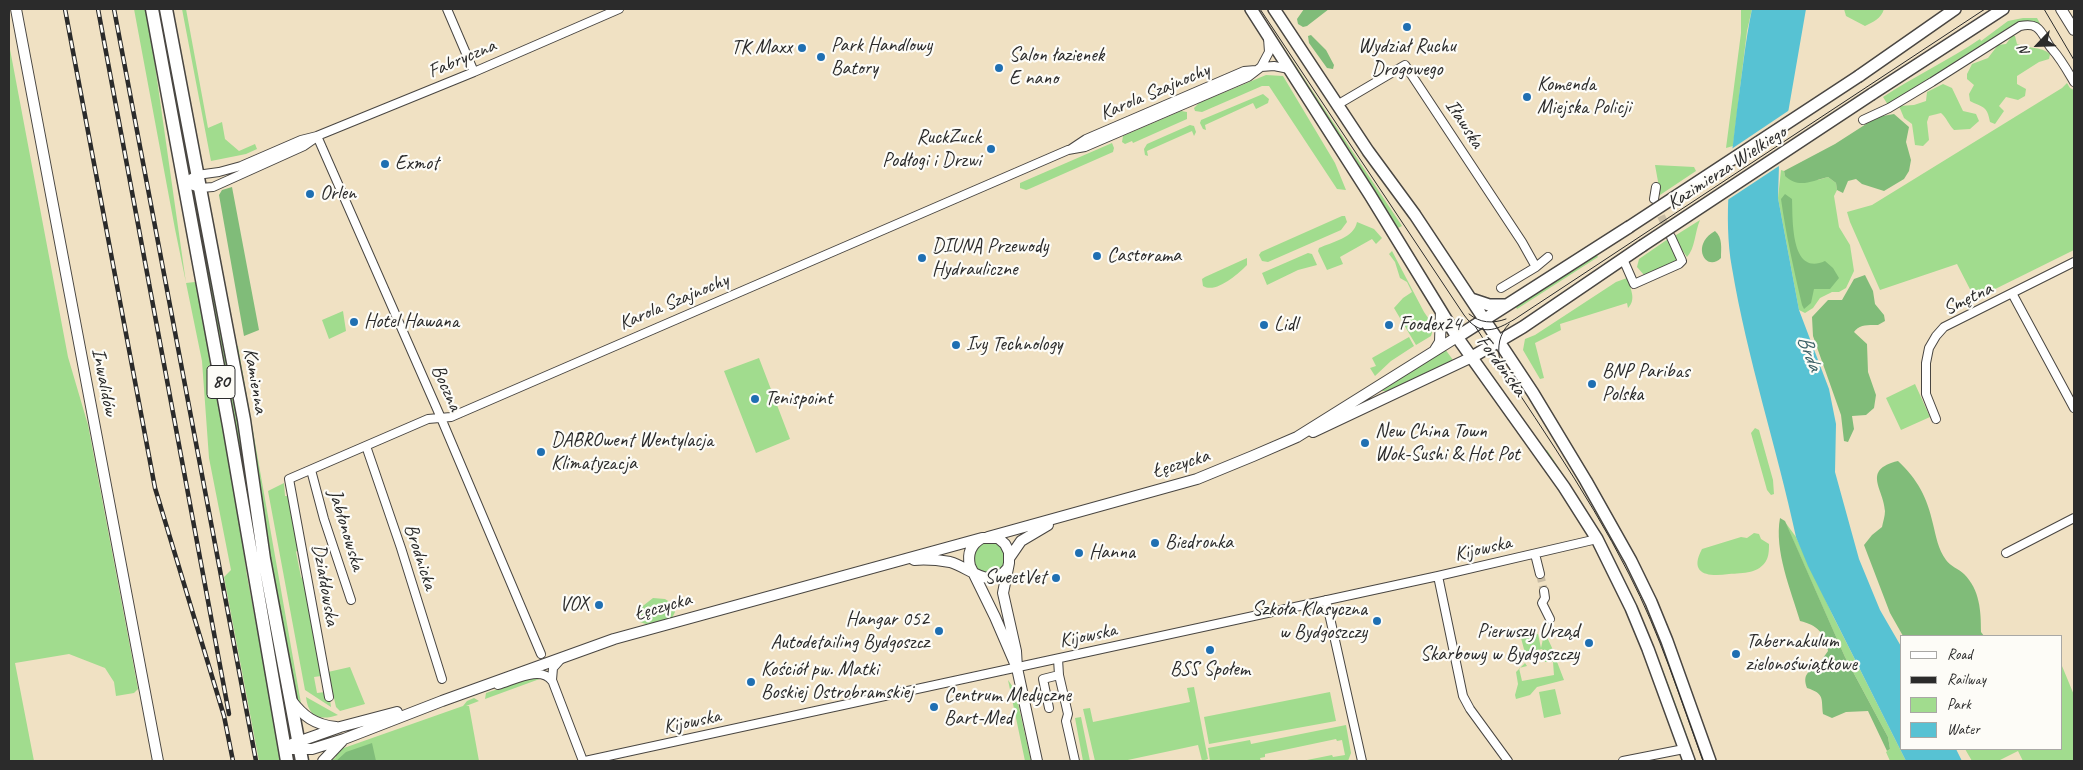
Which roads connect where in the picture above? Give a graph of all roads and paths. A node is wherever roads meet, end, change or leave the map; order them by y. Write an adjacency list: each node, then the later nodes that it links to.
1 (16, 9): 84 (street, Inwalidów)
2 (152, 9): 21 (main road, Kamienna / 80)
3 (166, 9): 20 (main road, Kamienna / 80)
4 (447, 9): 15 (street)
5 (619, 9): 15 (street, Fabryczna)
6 (1250, 9): 12 (main road, Fordońska)
7 (1274, 9): 17 (main road, Fordońska)
8 (1954, 9): 33 (main road, bridge)
9 (2003, 9): 27 (main road, Kazimierza Wielkiego, bridge)
10 (2062, 9): 11 (street)
11 (2074, 30)
12 (1268, 36): 13 (street); 14 (main road, Fordońska)
13 (1259, 68): 14 (street, Karola Szajnochy); 43 (street, Karola Szajnochy)
14 (1291, 70): 34 (main road, Fordońska)
15 (474, 72): 19 (street, Fabryczna)
16 (2074, 82): 18 (street)
17 (1337, 105): 29 (street, Iławska); 32 (main road, Fordońska)
18 (1863, 120)
19 (317, 136): 20 (street, Fabryczna); 23 (street, Fabryczna); 43 (street, Boczna)
20 (197, 175): 21 (street, Fabryczna); 23 (main road, Kamienna / 80)
21 (184, 183): 23 (street); 83 (main road, Kamienna / 80)
22 (1656, 187): 24 (street)
23 (200, 188): 76 (main road, Kamienna / 80)
24 (1654, 199)
25 (1671, 237): 27 (street)
26 (1548, 257): 29 (street)
27 (1622, 260): 36 (main road, Kazimierza Wielkiego)
28 (2074, 262): 31 (street, Smętna)
29 (1536, 267): 30 (street)
30 (1501, 288)
31 (2013, 295): 42 (street); 44 (street, Smętna)
32 (1471, 299): 33 (main road); 35 (main road, Fordońska)
33 (1509, 305): 35 (main road)
34 (1441, 312): 37 (main road, Fordońska); 39 (street)
35 (1485, 320): 37 (main road); 38 (main road, Fordońska)
36 (1517, 330): 38 (main road, Kazimierza Wielkiego); 41 (main road)
37 (1457, 337): 39 (street, Łęczycka); 40 (main road, Fordońska)
38 (1499, 342): 40 (main road, Kazimierza Wielkiego); 41 (main road, Fordońska)
39 (1435, 350): 45 (street, Łęczycka)
40 (1472, 357): 45 (street, Łęczycka); 52 (main road, Fordońska)
41 (1516, 368): 93 (main road, Fordońska)
42 (2074, 408)
43 (441, 418): 46 (street, Karola Szajnochy); 65 (street, Boczna)
44 (1936, 419)
45 (1297, 437): 50 (street, Łęczycka)
46 (366, 446): 47 (street, Karola Szajnochy); 72 (street, Brodnicka)
47 (311, 470): 48 (street, Karola Szajnochy); 62 (street, Jabłonowska)
48 (289, 479): 75 (street, Działdowska)
49 (2074, 518): 53 (street)
50 (1042, 525): 51 (street, Łęczycka); 55 (street, Łęczycka)
51 (985, 537): 55 (street); 56 (street, Łęczycka); 58 (street)
52 (1597, 539): 54 (street, Kijowska); 81 (main road, Fordońska)
53 (2006, 553)
54 (1535, 554): 59 (street); 60 (street, Kijowska)
55 (1010, 557): 57 (street)
56 (898, 562): 58 (street, Łęczycka); 66 (street, Łęczycka)
57 (1007, 568): 58 (street, Łęczycka); 69 (street)
58 (973, 573): 69 (street)
59 (1540, 574)
60 (1438, 576): 63 (street, Kijowska); 90 (street)
61 (1544, 591): 64 (street)
62 (351, 600)
63 (1326, 600): 67 (street, Kijowska); 89 (street)
64 (1550, 619)
65 (541, 654)
66 (565, 657): 68 (street, Łęczycka); 70 (street)
67 (1058, 659): 69 (street, Kijowska); 71 (street)
68 (541, 666): 70 (street); 74 (street, Łęczycka)
69 (1017, 668): 86 (street, Kijowska); 87 (street)
70 (551, 672): 73 (street)
71 (1059, 675): 78 (street); 88 (street)
72 (442, 679)
73 (553, 683): 74 (street); 86 (street)
74 (474, 690): 77 (street, Łęczycka)
75 (329, 697)
76 (290, 699): 79 (street); 82 (main road, Kamienna / 80)
77 (442, 701): 79 (street, Łęczycka); 80 (street, Łęczycka)
78 (1049, 708)
79 (340, 727): 82 (street, Łęczycka)
80 (344, 739): 82 (street, Łęczycka); 85 (street)
81 (1684, 749): 91 (street); 92 (main road, Fordońska)
82 (300, 751): 83 (street, Łęczycka)
83 (286, 755)
84 (155, 760)
85 (323, 761)
86 (584, 761)
87 (1037, 761)
88 (1075, 761)
89 (1362, 761)
90 (1508, 761)
91 (1624, 761)
92 (1689, 761)
93 (1710, 761)

